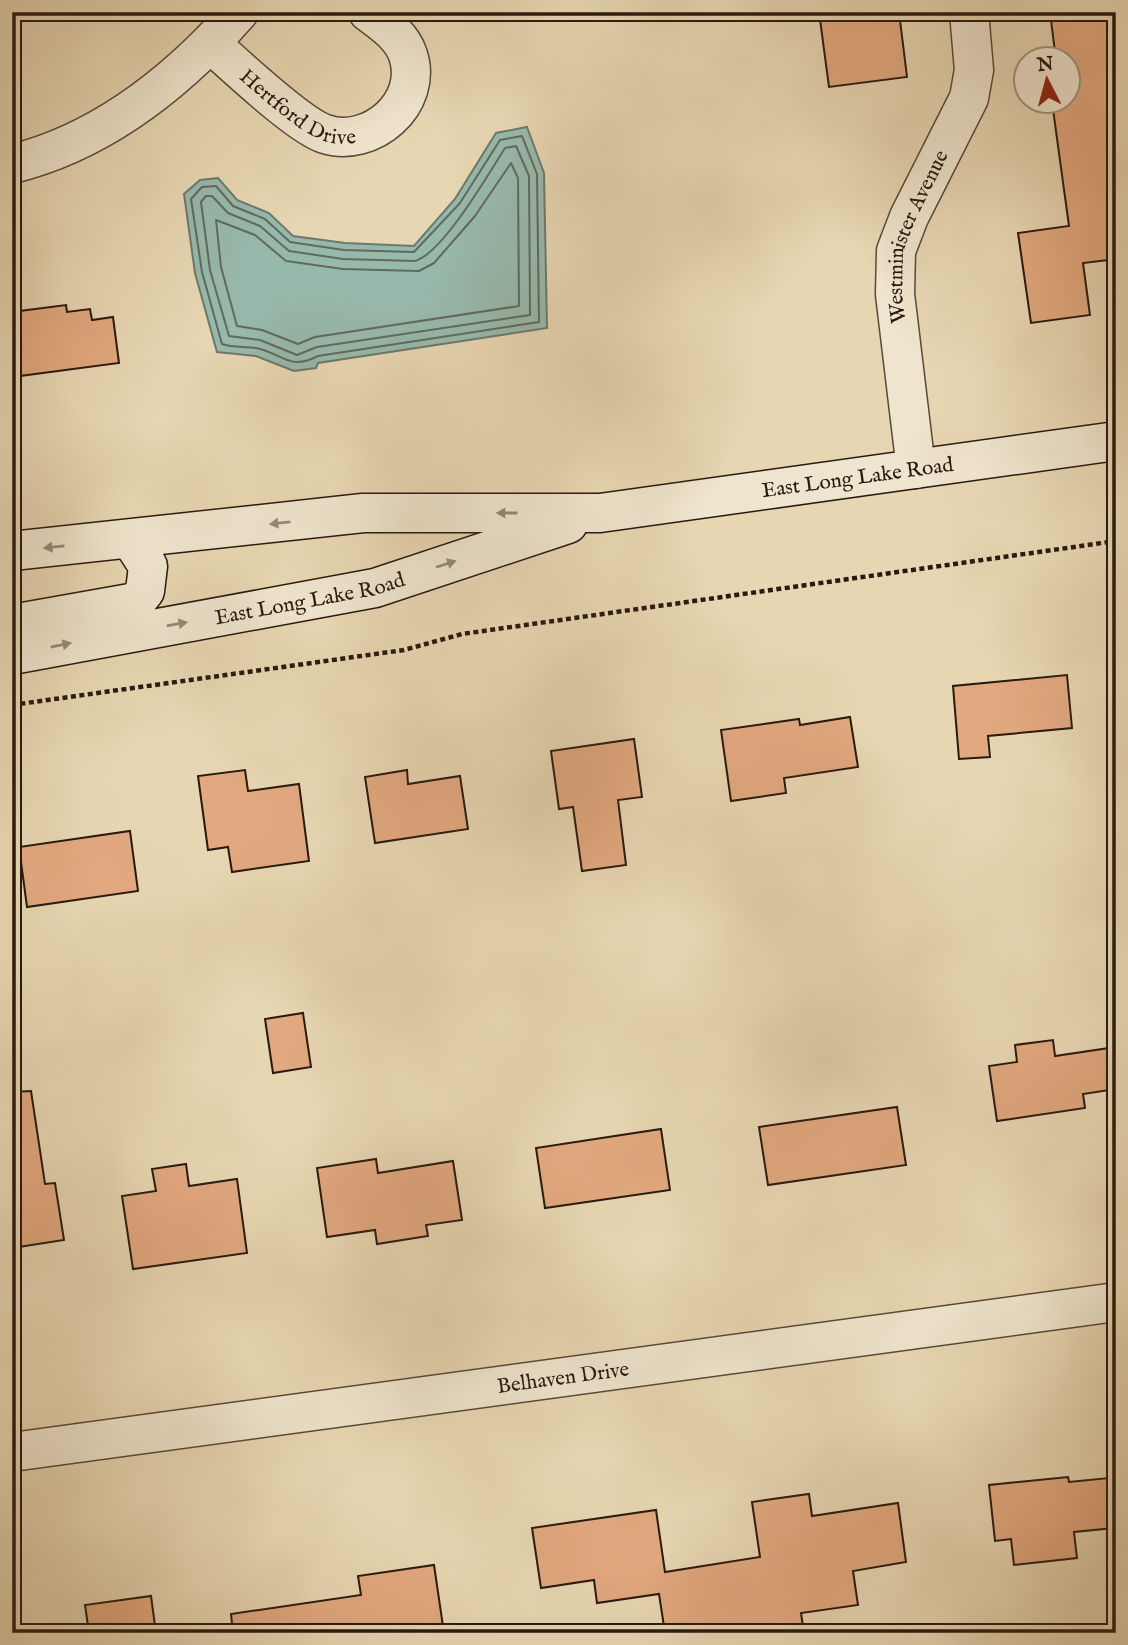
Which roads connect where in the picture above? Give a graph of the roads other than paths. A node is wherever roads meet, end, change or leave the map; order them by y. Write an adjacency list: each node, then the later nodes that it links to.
1 (239, 12): 4 (street)
2 (368, 12): 4 (street, Hertford Drive)
3 (969, 12): 7 (street, Westminister Avenue)
4 (211, 44): 5 (street)
5 (12, 164)
6 (1116, 441): 7 (street, East Long Lake Road)
7 (916, 469): 8 (street, East Long Lake Road)
8 (600, 513): 9 (street, East Long Lake Road, one-way to 9); 12 (street, East Long Lake Road, one-way to 8)
9 (131, 540): 10 (street, East Long Lake Road, one-way to 10); 11 (street)
10 (12, 551)
11 (12, 624)
12 (12, 655)
13 (1116, 1302): 14 (street, Belhaven Drive)
14 (12, 1452)

